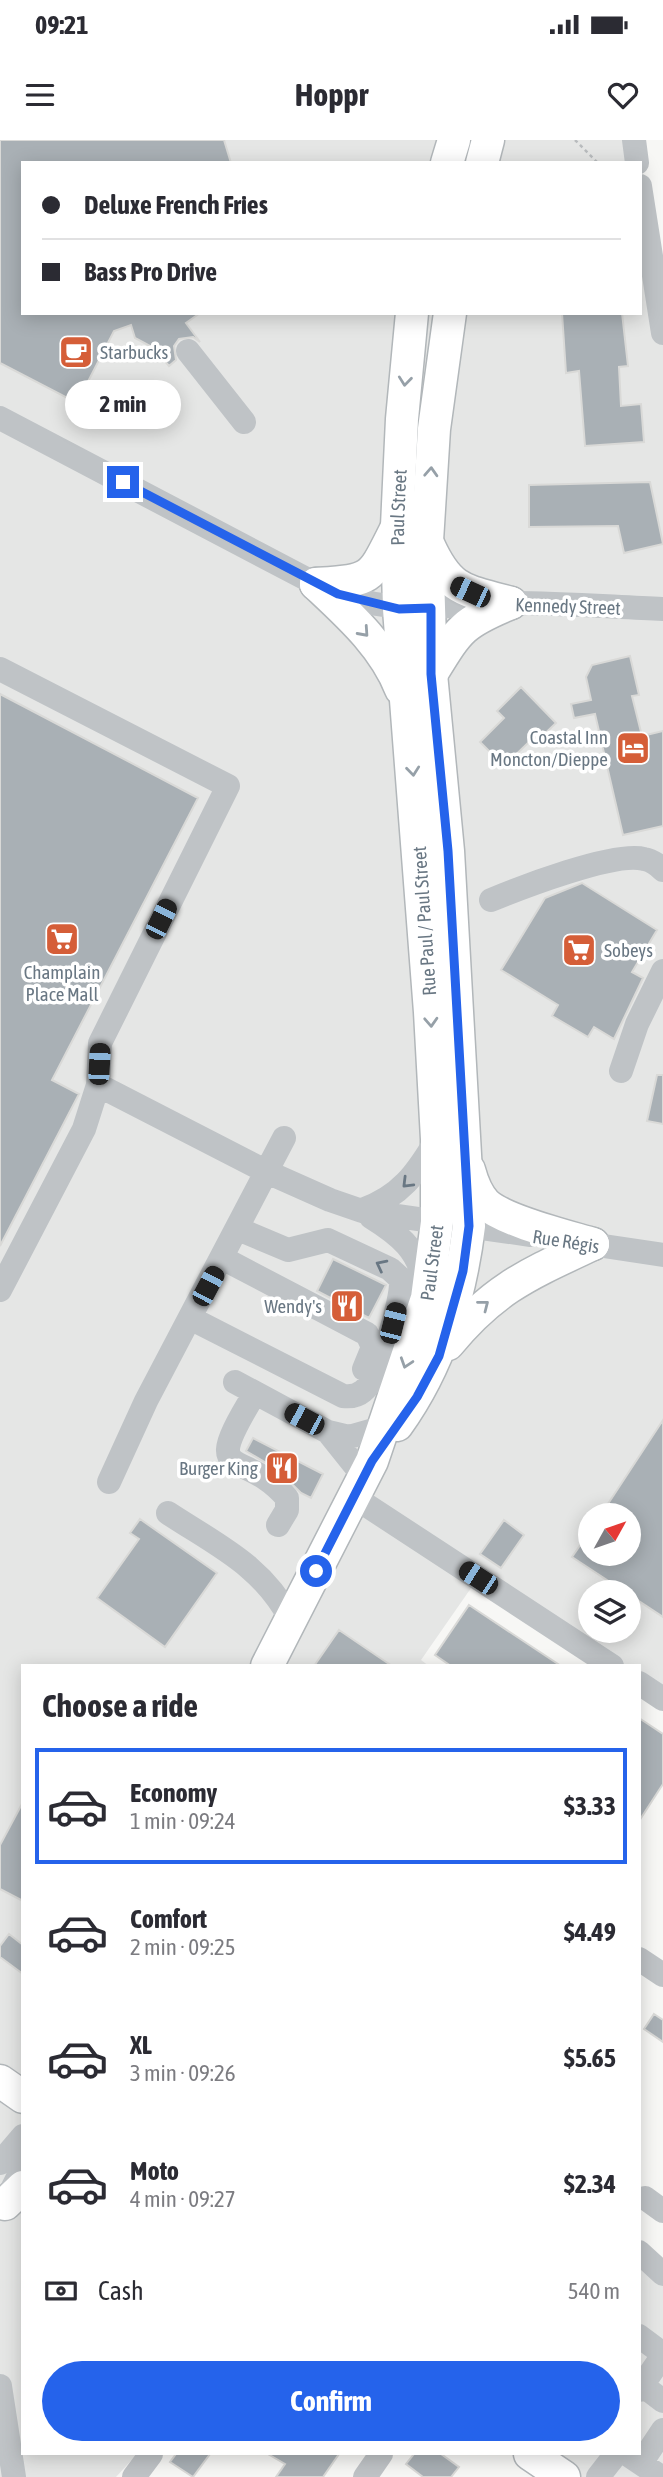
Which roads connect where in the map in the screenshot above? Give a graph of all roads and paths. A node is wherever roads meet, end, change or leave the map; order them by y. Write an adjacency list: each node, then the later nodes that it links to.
1 (454, 140): 5 (main road)
2 (488, 140): 6 (main road)
3 (575, 140): 7 (path)
4 (634, 140): 8 (street)
5 (448, 161)
6 (483, 161)
7 (596, 161)
8 (637, 161)
9 (642, 198): 10 (street)
10 (659, 298): 13 (street)
11 (412, 315): 17 (main road, Paul Street, one-way to 17)
12 (450, 315): 18 (main road, one-way to 12)
13 (663, 333)
14 (188, 351): 16 (street)
15 (0, 418): 19 (street, Kennedy Street)
16 (244, 422)
17 (397, 526): 19 (main road); 22 (main road, Paul Street)
18 (427, 541): 20 (main road); 21 (main road, Paul Street)
19 (316, 584): 22 (street, Kennedy Street); 26 (main road, one-way to 26)
20 (511, 603): 21 (street, Kennedy Street); 23 (street, Kennedy Street); 25 (main road)
21 (431, 608): 22 (street, Kennedy Street); 25 (main road, Paul Street)
22 (399, 609): 26 (main road, Paul Street)
23 (663, 609)
24 (0, 669): 31 (street)
25 (431, 674): 34 (main road, Paul Street)
26 (406, 703): 33 (main road, Rue Paul / Paul Street, one-way to 33)
27 (663, 870): 28 (street)
28 (491, 900)
29 (663, 971): 30 (street)
30 (621, 1071)
31 (98, 1085): 35 (street); 43 (street)
32 (284, 1138): 35 (street)
33 (437, 1139): 36 (street, one-way to 36); 37 (main road, Paul Street)
34 (466, 1157): 38 (main road, Paul Street); 40 (main road)
35 (267, 1172): 36 (street); 39 (street)
36 (362, 1211): 37 (street, Rue Régis); 44 (street)
37 (437, 1222): 38 (street, Rue Régis); 44 (main road, Paul Street)
38 (469, 1226): 40 (street, Rue Régis); 46 (main road, Paul Street)
39 (239, 1229): 42 (street); 45 (street, one-way to 39)
40 (593, 1244): 41 (street, Rue Régis); 46 (main road, one-way to 40)
41 (663, 1255)
42 (222, 1258): 45 (street); 45 (street)
43 (0, 1290)
44 (427, 1298): 47 (main road, Paul Street, one-way to 47)
45 (193, 1313): 50 (street)
46 (439, 1356): 49 (main road, Paul Street)
47 (384, 1427): 48 (street); 49 (main road, Paul Street)
48 (328, 1432): 49 (street); 52 (street)
49 (364, 1478): 53 (main road, Paul Street); 55 (street)
50 (109, 1482)
51 (168, 1513): 53 (street)
52 (278, 1525)
53 (291, 1620): 54 (main road, Paul Street)
54 (268, 1664)
55 (609, 1664)
56 (641, 1684): 57 (street)
57 (663, 1699)
58 (641, 1960): 59 (street)
59 (663, 1975)
60 (0, 2081): 61 (main road)
61 (21, 2096)
62 (21, 2138): 63 (street)
63 (0, 2163)
64 (21, 2172): 65 (street)
65 (9, 2202)
66 (641, 2254): 67 (street)
67 (663, 2274)
68 (641, 2338): 69 (street)
69 (663, 2354): 71 (street)
70 (0, 2386): 79 (street)
71 (641, 2387): 72 (street)
72 (663, 2401)
73 (663, 2430): 78 (street)
74 (149, 2455): 80 (street)
75 (380, 2455): 81 (street)
76 (531, 2455): 82 (main road)
77 (614, 2455): 83 (street)
78 (643, 2464)
79 (14, 2477)
80 (134, 2477)
81 (365, 2477)
82 (564, 2477)
83 (598, 2477)

